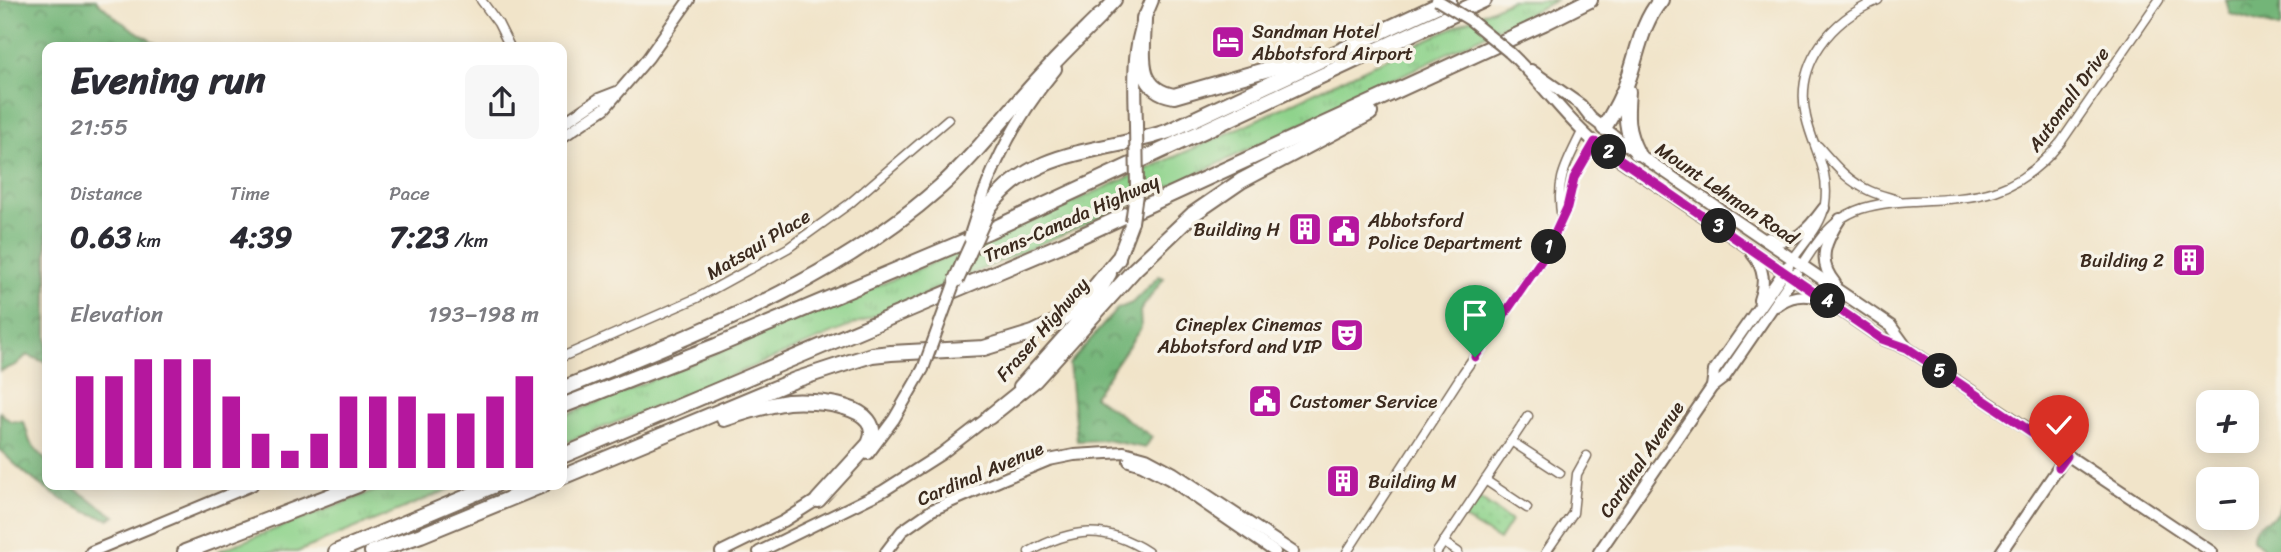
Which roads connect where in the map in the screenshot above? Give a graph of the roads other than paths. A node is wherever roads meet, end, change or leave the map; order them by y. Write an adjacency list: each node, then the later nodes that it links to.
1 (481, 0): 16 (street)
2 (689, 0): 19 (main road)
3 (1115, 0): 12 (main road)
4 (1152, 0): 13 (main road, Fraser Highway)
5 (1437, 0): 17 (main road, Mount Lehman Road, bridge)
6 (1449, 0): 15 (highway)
7 (1484, 0): 48 (highway, Trans-Canada Highway)
8 (1590, 0): 14 (highway, Trans-Canada Highway)
9 (1661, 0): 18 (highway)
10 (1878, 0): 27 (street, Automall Drive)
11 (2159, 0): 29 (street, Automall Drive)
12 (1100, 16): 30 (main road); 46 (highway)
13 (1144, 18): 15 (highway); 36 (main road, Fraser Highway, bridge)
14 (1544, 23): 50 (highway); 54 (highway, Trans-Canada Highway)
15 (1374, 36): 30 (highway)
16 (508, 42)
17 (1526, 67): 20 (main road, Mount Lehman Road); 24 (main road, Mount Lehman Road)
18 (1628, 80): 23 (highway); 28 (highway)
19 (617, 92): 22 (main road); 25 (main road)
20 (1591, 118): 23 (main road, Mount Lehman Road); 24 (main road)
21 (948, 119): 45 (street, Matsqui Place)
22 (567, 121)
23 (1604, 128): 26 (main road); 28 (main road, Mount Lehman Road)
24 (1582, 132): 26 (main road, Mount Lehman Road); 32 (street)
25 (567, 134)
26 (1595, 142): 32 (street); 35 (main road, Mount Lehman Road)
27 (1816, 144): 29 (street, Automall Drive); 31 (street, Automall Drive)
28 (1637, 153): 34 (main road, Mount Lehman Road)
29 (1900, 202): 33 (street, Automall Drive)
30 (984, 207): 39 (highway, bridge)
31 (1824, 208): 34 (main road); 37 (street, Automall Drive)
32 (1562, 219): 80 (street)
33 (1840, 219): 37 (street, Automall Drive); 40 (main road)
34 (1754, 233): 37 (main road, Mount Lehman Road)
35 (1745, 245): 38 (main road, Mount Lehman Road); 42 (main road)
36 (1118, 259): 50 (main road, Fraser Highway); 52 (highway)
37 (1797, 262): 38 (main road); 40 (main road, Mount Lehman Road)
38 (1788, 275): 41 (main road, Mount Lehman Road); 42 (main road, Cardinal Avenue); 43 (main road, Cardinal Avenue)
39 (956, 280): 65 (main road, bridge)
40 (1843, 293): 44 (main road, Mount Lehman Road)
41 (1823, 298): 43 (main road); 44 (main road, Mount Lehman Road)
42 (1754, 313): 47 (main road, Cardinal Avenue)
43 (1766, 314): 47 (main road, Cardinal Avenue)
44 (1907, 348): 56 (main road, Mount Lehman Road)
45 (567, 355)
46 (567, 387)
47 (1712, 387): 84 (main road, Cardinal Avenue)
48 (567, 404)
49 (1528, 416): 51 (street)
50 (989, 417): 74 (main road, Fraser Highway)
51 (1511, 441): 57 (street); 59 (street)
52 (636, 447): 58 (highway); 65 (highway)
53 (1103, 453): 75 (main road, Cardinal Avenue); 78 (main road, Cardinal Avenue); 79 (main road, Cardinal Avenue)
54 (567, 454)
55 (1587, 456): 83 (street)
56 (2067, 456): 85 (main road); 86 (main road, Mount Lehman Road)
57 (1560, 474)
58 (567, 475)
59 (1485, 480): 66 (street); 68 (street)
60 (240, 490): 69 (main road)
61 (332, 490): 67 (highway)
62 (345, 490): 67 (highway)
63 (483, 490): 71 (highway)
64 (531, 490): 72 (highway)
65 (818, 500): 73 (main road)
66 (1527, 508)
67 (277, 516): 70 (highway)
68 (1443, 542): 81 (street); 82 (street)
69 (91, 552)
70 (185, 552)
71 (336, 552)
72 (372, 552)
73 (721, 552)
74 (760, 552)
75 (886, 552)
76 (1029, 552): 77 (street)
77 (1148, 552)
78 (1275, 552)
79 (1293, 552)
80 (1348, 552)
81 (1437, 552)
82 (1458, 552)
83 (1546, 552)
84 (1599, 552)
85 (2001, 552)
86 (2212, 552)

